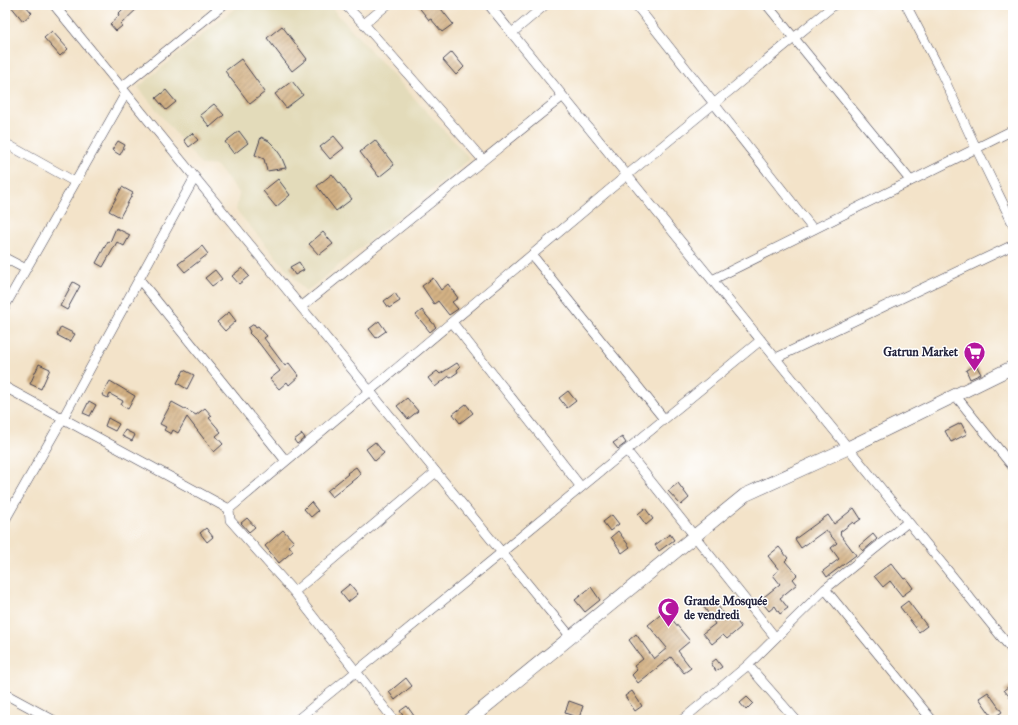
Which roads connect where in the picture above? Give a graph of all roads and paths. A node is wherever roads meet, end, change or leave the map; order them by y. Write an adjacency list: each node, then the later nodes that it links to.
1 (223, 5): 14 (street)
2 (346, 5): 11 (street)
3 (387, 5): 11 (street)
4 (489, 5): 12 (street)
5 (546, 5): 12 (street)
6 (636, 5): 16 (street)
7 (767, 5): 13 (street)
8 (834, 5): 13 (street)
9 (906, 5): 19 (street)
10 (57, 6): 14 (street)
11 (364, 24): 20 (street)
12 (512, 33): 15 (street)
13 (794, 38): 16 (street); 23 (street)
14 (124, 90): 22 (street); 24 (street)
15 (563, 96): 20 (street); 21 (street)
16 (714, 104): 21 (street); 26 (street)
17 (1013, 130): 19 (street)
18 (5, 143): 24 (street)
19 (976, 148): 23 (street); 25 (street)
20 (483, 160): 34 (street)
21 (627, 175): 28 (street); 32 (street)
22 (195, 177): 31 (street); 34 (street)
23 (910, 180): 26 (street)
24 (75, 182): 30 (street)
25 (1013, 224)
26 (813, 229): 32 (street)
27 (1013, 246): 37 (street)
28 (532, 255): 35 (street); 43 (street)
29 (5, 258): 30 (street)
30 (26, 269): 33 (street)
31 (139, 279): 42 (street); 46 (street)
32 (712, 280): 36 (street)
33 (5, 306)
34 (301, 306): 40 (street)
35 (452, 322): 40 (street); 49 (street)
36 (761, 340): 37 (street); 43 (street)
37 (776, 358): 44 (street)
38 (1013, 367): 41 (street)
39 (5, 387): 42 (street)
40 (370, 391): 46 (street); 48 (street)
41 (955, 395): 44 (street); 47 (street)
42 (62, 418): 50 (street); 51 (street)
43 (664, 419): 45 (street)
44 (848, 448): 52 (street); 53 (street)
45 (626, 450): 49 (street); 53 (street)
46 (286, 461): 50 (street)
47 (1013, 467)
48 (436, 472): 54 (street); 56 (street)
49 (581, 487): 54 (street)
50 (229, 509): 56 (street)
51 (6, 514)
52 (908, 522): 55 (street); 60 (street)
53 (695, 536): 58 (street); 59 (street)
54 (501, 552): 58 (street); 63 (street)
55 (826, 589): 59 (street); 65 (street)
56 (294, 592): 63 (street)
57 (1013, 636): 60 (street)
58 (571, 637): 69 (street)
59 (775, 637): 62 (street)
60 (1006, 642): 61 (street)
61 (1013, 652)
62 (748, 665): 70 (street); 71 (street)
63 (356, 671): 67 (street); 68 (street)
64 (5, 694): 66 (street)
65 (929, 719)
66 (53, 720)
67 (296, 720)
68 (394, 720)
69 (469, 720)
70 (682, 720)
71 (796, 720)

